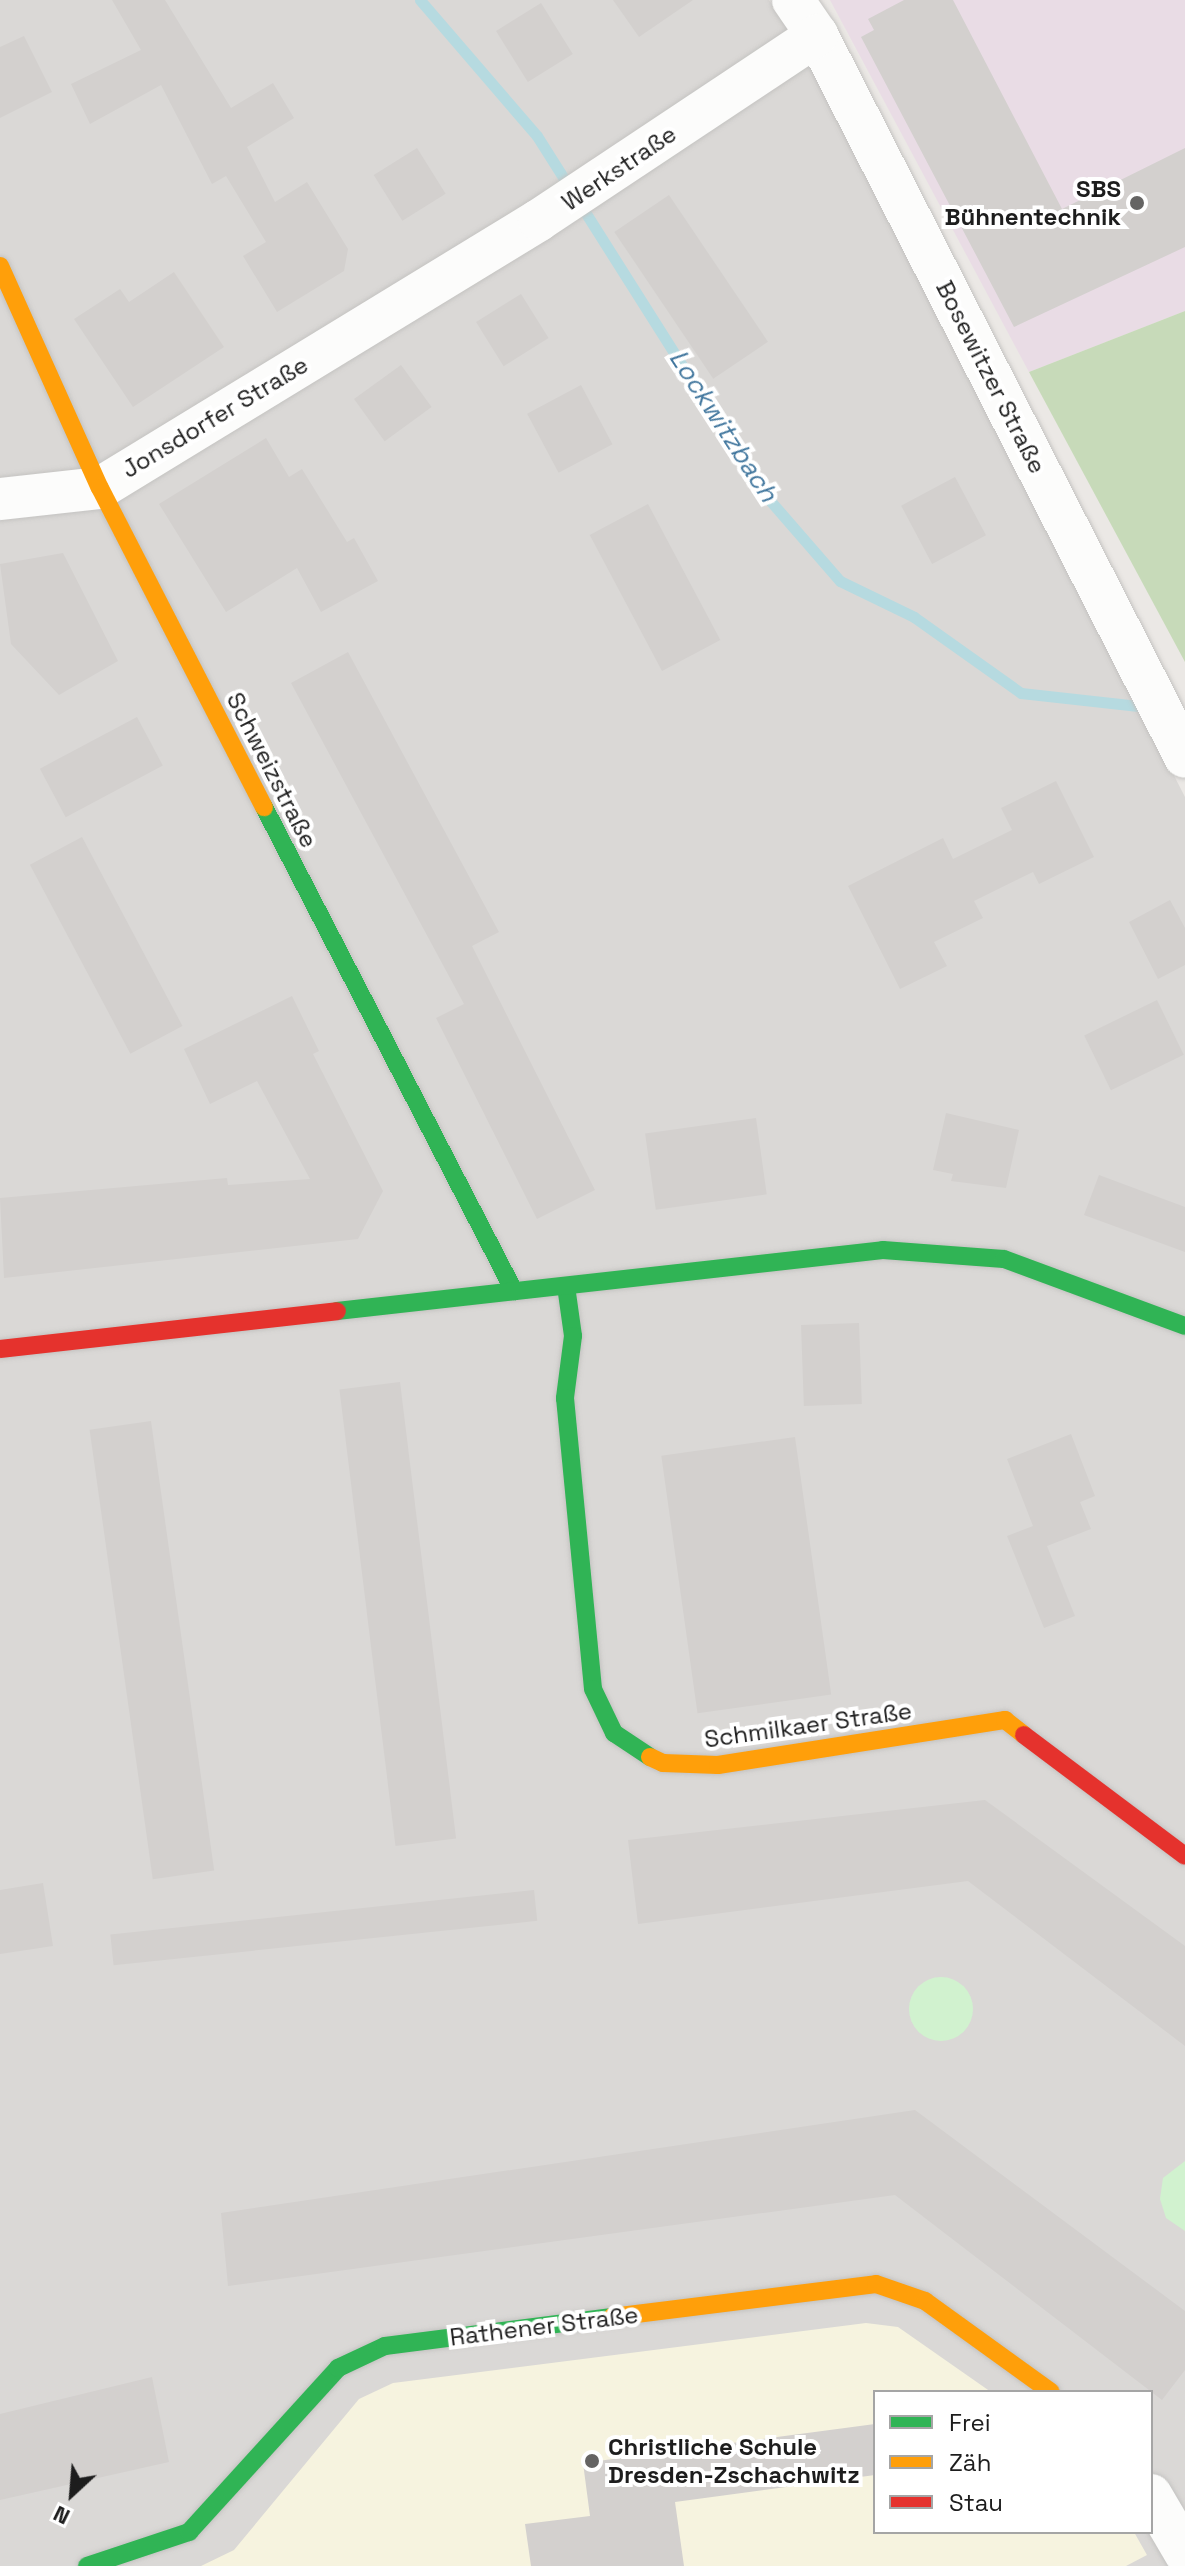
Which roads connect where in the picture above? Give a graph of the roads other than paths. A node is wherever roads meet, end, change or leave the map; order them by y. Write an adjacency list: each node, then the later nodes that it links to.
1 (793, 0): 2 (street, Bosewitzer Straße)
2 (817, 35): 4 (street, Werkstraße); 7 (street, Bosewitzer Straße)
3 (0, 266): 5 (street, Schweizstraße)
4 (417, 294): 5 (street, Jonsdorfer Straße)
5 (100, 488): 6 (street, Jonsdorfer Straße); 9 (street, Schweizstraße)
6 (0, 499)
7 (1185, 757)
8 (566, 1286): 9 (street); 10 (street); 12 (street, Schmilkaer Straße)
9 (514, 1291): 11 (street)
10 (1185, 1326)
11 (0, 1349)
12 (1185, 1856)
13 (1048, 2390): 16 (street, Rathener Straße)
14 (1153, 2498): 15 (street)
15 (1185, 2553)
16 (87, 2566)

